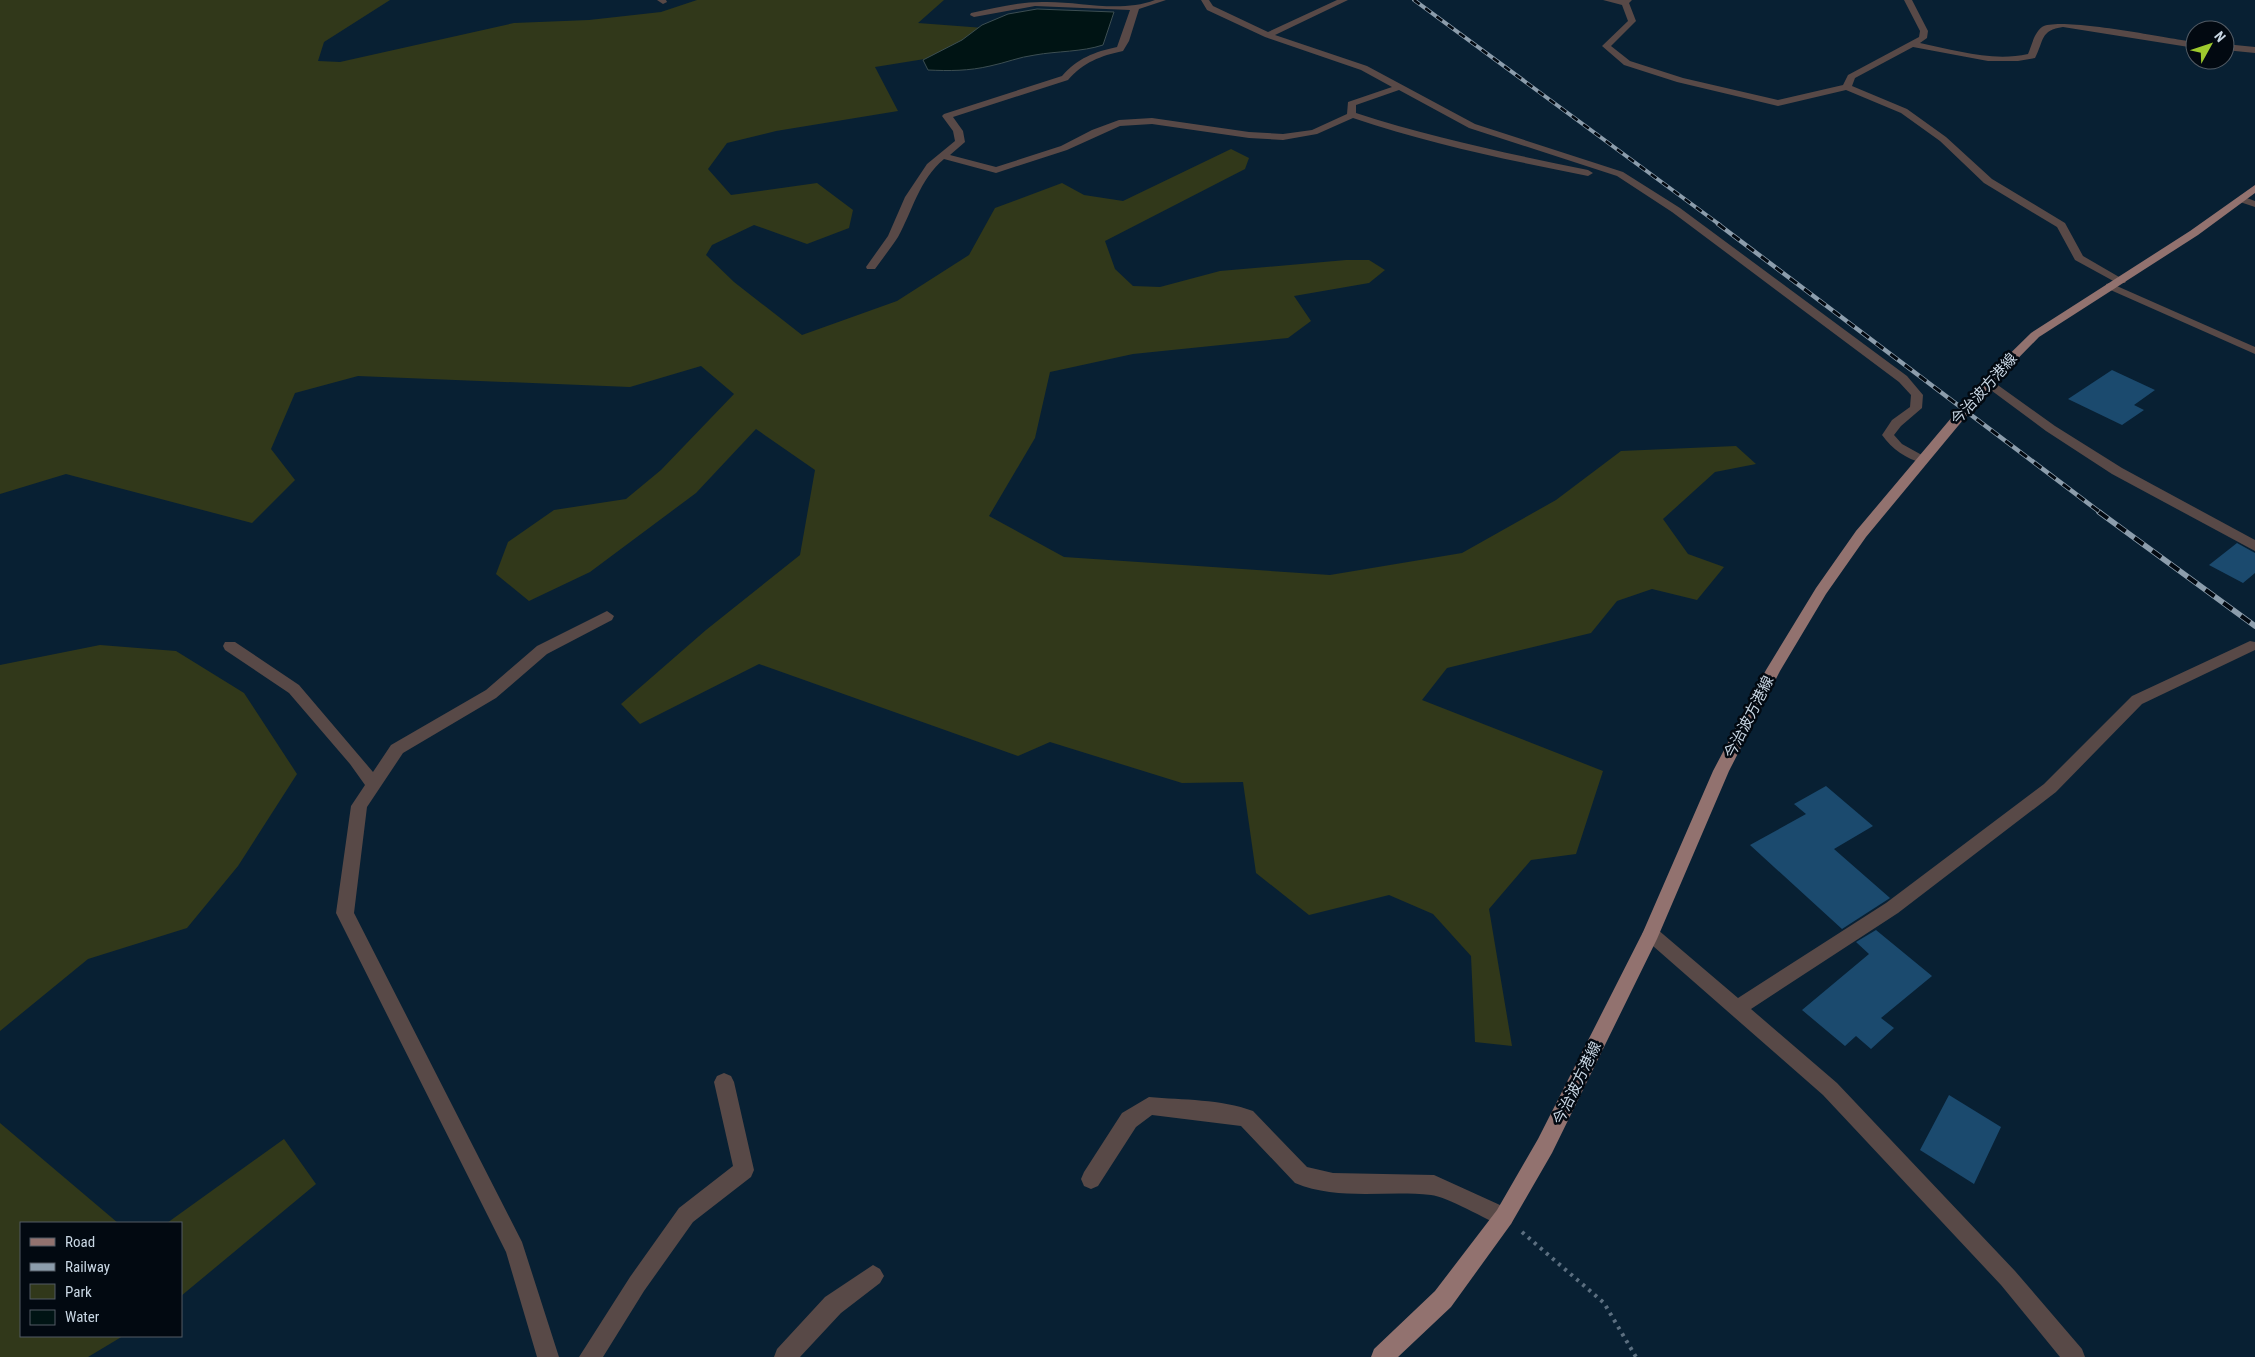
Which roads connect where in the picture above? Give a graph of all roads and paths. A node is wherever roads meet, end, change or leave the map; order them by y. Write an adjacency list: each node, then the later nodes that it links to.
1 (1162, 0): 7 (street)
2 (1204, 0): 9 (street)
3 (1344, 0): 9 (street)
4 (1607, 0): 6 (street)
5 (1908, 0): 11 (street)
6 (1626, 1): 15 (street)
7 (1135, 8): 8 (street); 17 (street)
8 (974, 15)
9 (1268, 35): 14 (street)
10 (2185, 43): 11 (street)
11 (1912, 44): 15 (street)
12 (2235, 48): 13 (street)
13 (2255, 50)
14 (1399, 87): 16 (street); 18 (street)
15 (1846, 87): 22 (street)
16 (1352, 115): 17 (street); 18 (street)
17 (942, 156): 21 (street)
18 (1638, 186): 25 (street)
19 (2255, 188): 20 (main road, 今治波方港線)
20 (2248, 201): 22 (main road, 今治波方港線)
21 (870, 267)
22 (2116, 283): 23 (street); 24 (main road, 今治波方港線)
23 (2255, 351)
24 (1988, 382): 25 (main road, 今治波方港線); 26 (street)
25 (1923, 459): 31 (main road, 今治波方港線)
26 (2255, 546)
27 (607, 616): 30 (street)
28 (230, 646): 30 (street)
29 (2250, 646): 32 (street)
30 (373, 784): 37 (street)
31 (1651, 934): 32 (street); 35 (main road, 今治波方港線)
32 (1738, 1008): 42 (street)
33 (724, 1082): 38 (street)
34 (1091, 1179): 35 (street)
35 (1504, 1217): 40 (main road, 今治波方港線); 41 (path)
36 (873, 1276): 39 (street)
37 (548, 1357)
38 (590, 1357)
39 (785, 1357)
40 (1382, 1357)
41 (1636, 1357)
42 (2074, 1357)

